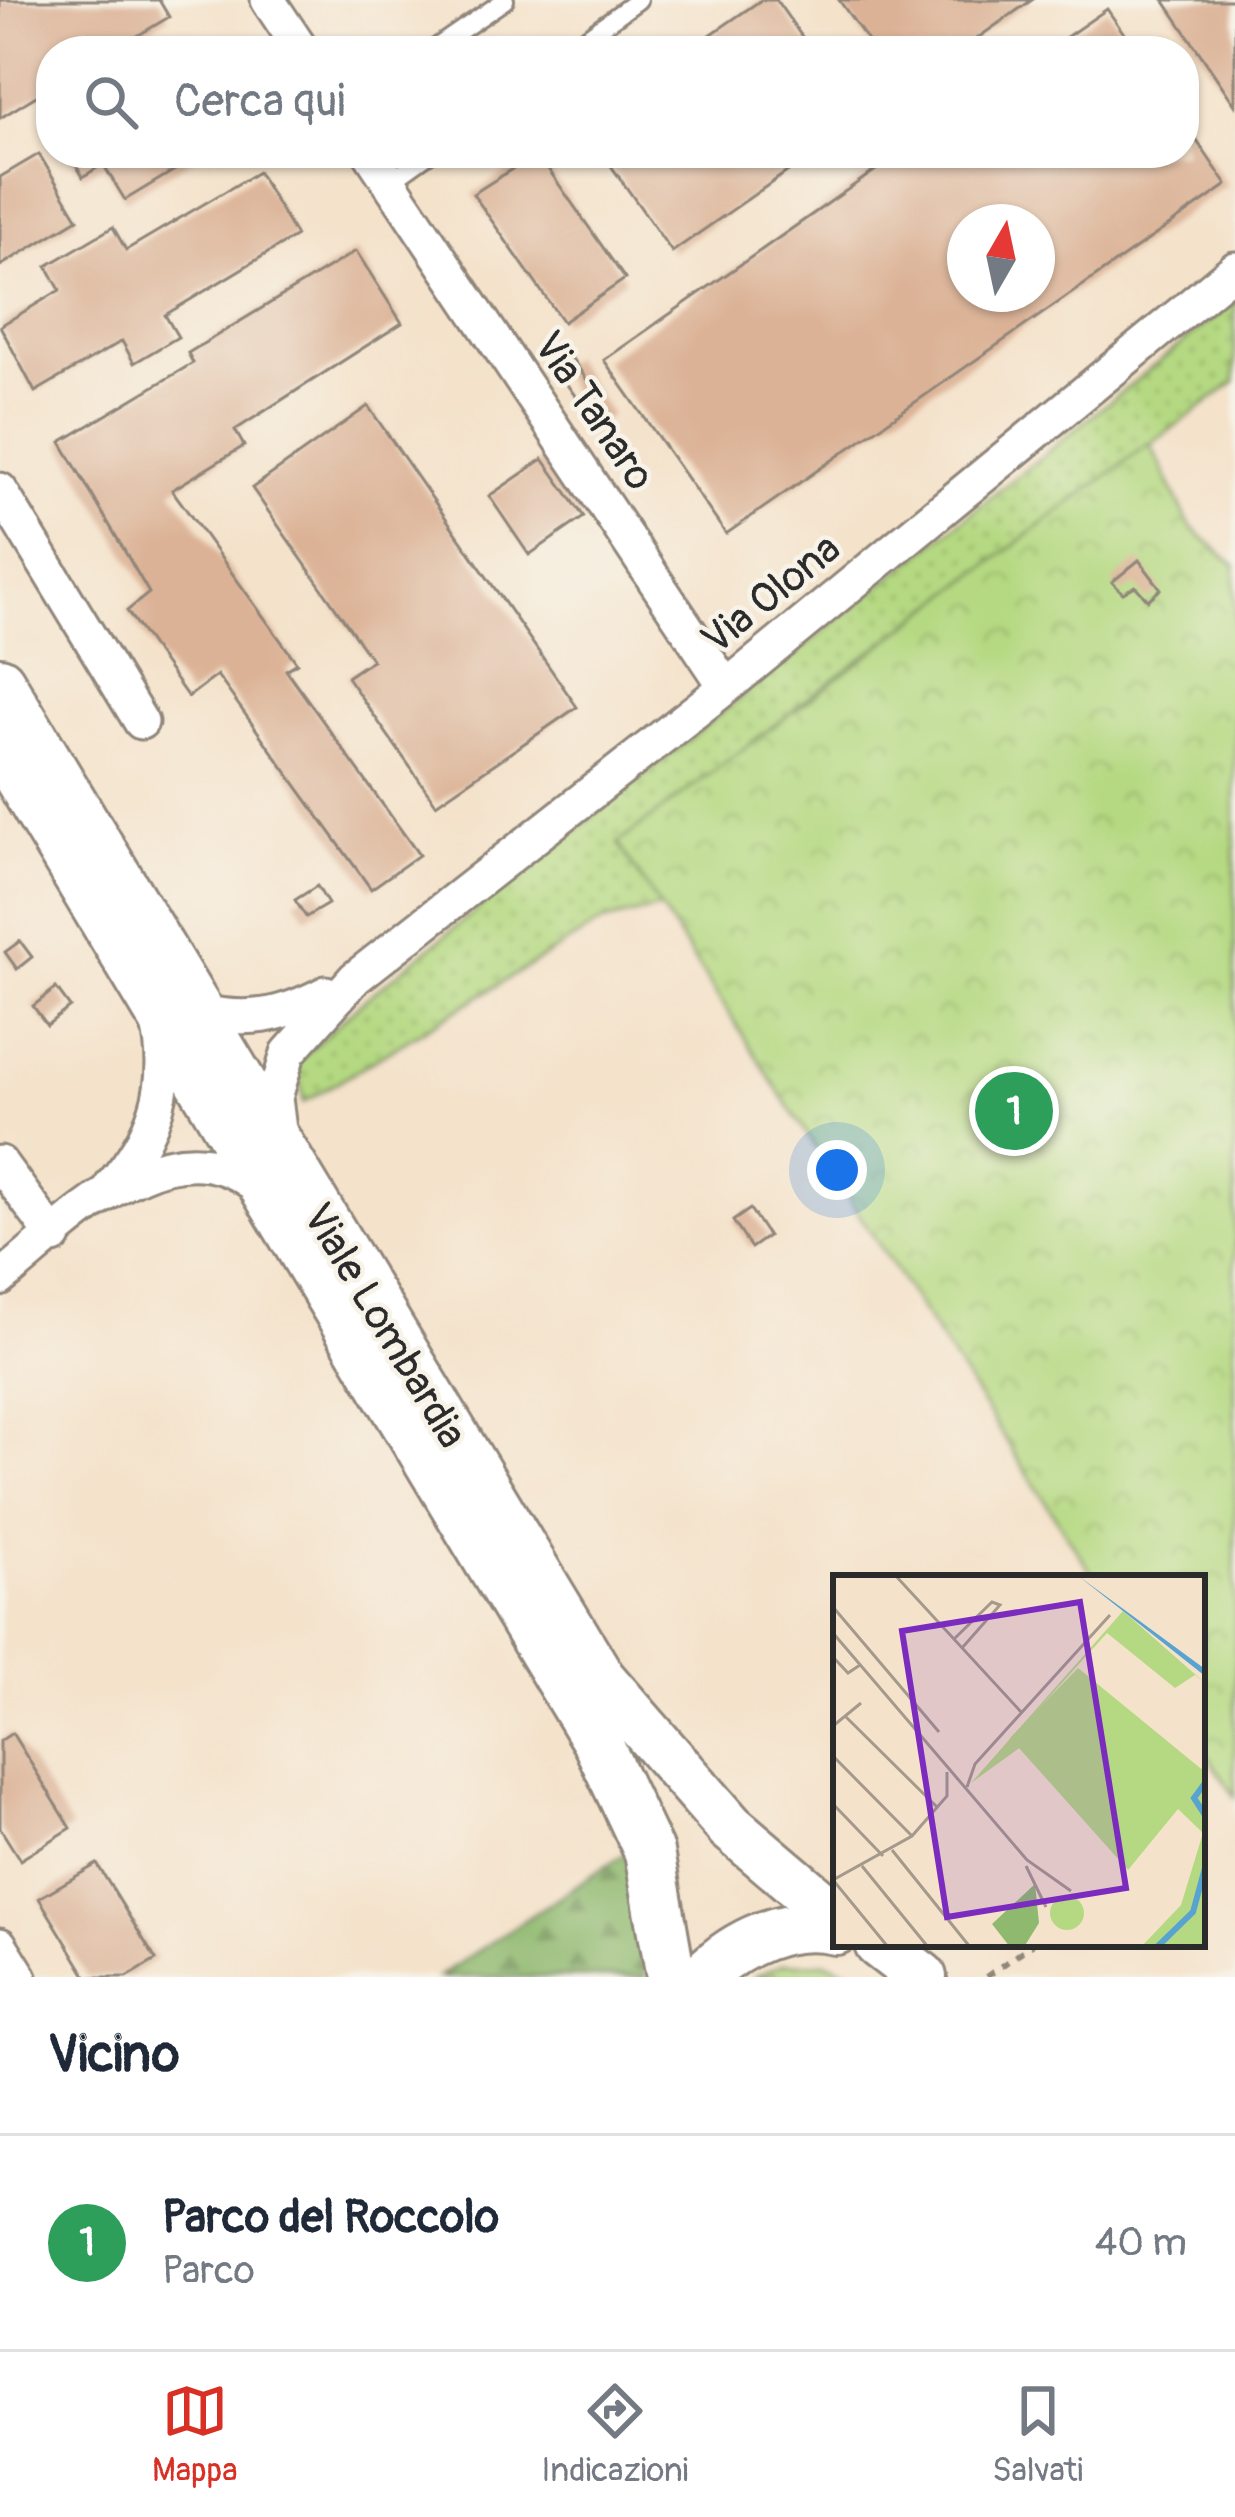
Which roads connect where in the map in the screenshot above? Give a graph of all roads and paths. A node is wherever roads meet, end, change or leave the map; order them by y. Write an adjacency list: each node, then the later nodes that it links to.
1 (268, 0): 4 (street)
2 (505, 0): 5 (lane)
3 (638, 0): 6 (lane)
4 (292, 36)
5 (452, 36)
6 (589, 36)
7 (380, 168): 9 (street, Via Tanaro)
8 (409, 168): 9 (lane)
9 (389, 182): 13 (street, Via Tanaro)
10 (1235, 269): 13 (street, Via Olona)
11 (0, 490): 14 (street)
12 (0, 682): 17 (main road, Viale Lombardia)
13 (726, 687): 16 (street, Via Olona)
14 (141, 722)
15 (0, 747): 17 (main road, Viale Lombardia)
16 (355, 978): 17 (street, Via Olona); 19 (street, Via Olona)
17 (175, 1006): 19 (main road, Viale Lombardia); 20 (street)
18 (0, 1163): 21 (street)
19 (276, 1175): 20 (street); 23 (main road, Viale Lombardia); 29 (main road, Viale Lombardia)
20 (103, 1196): 21 (street)
21 (53, 1237): 22 (street)
22 (0, 1279)
23 (833, 1914)
24 (833, 1930): 30 (main road)
25 (0, 1945): 28 (street)
26 (883, 1947): 31 (main road)
27 (1027, 1947): 32 (path)
28 (20, 1977)
29 (671, 1977)
30 (702, 1977)
31 (922, 1977)
32 (986, 1977)

